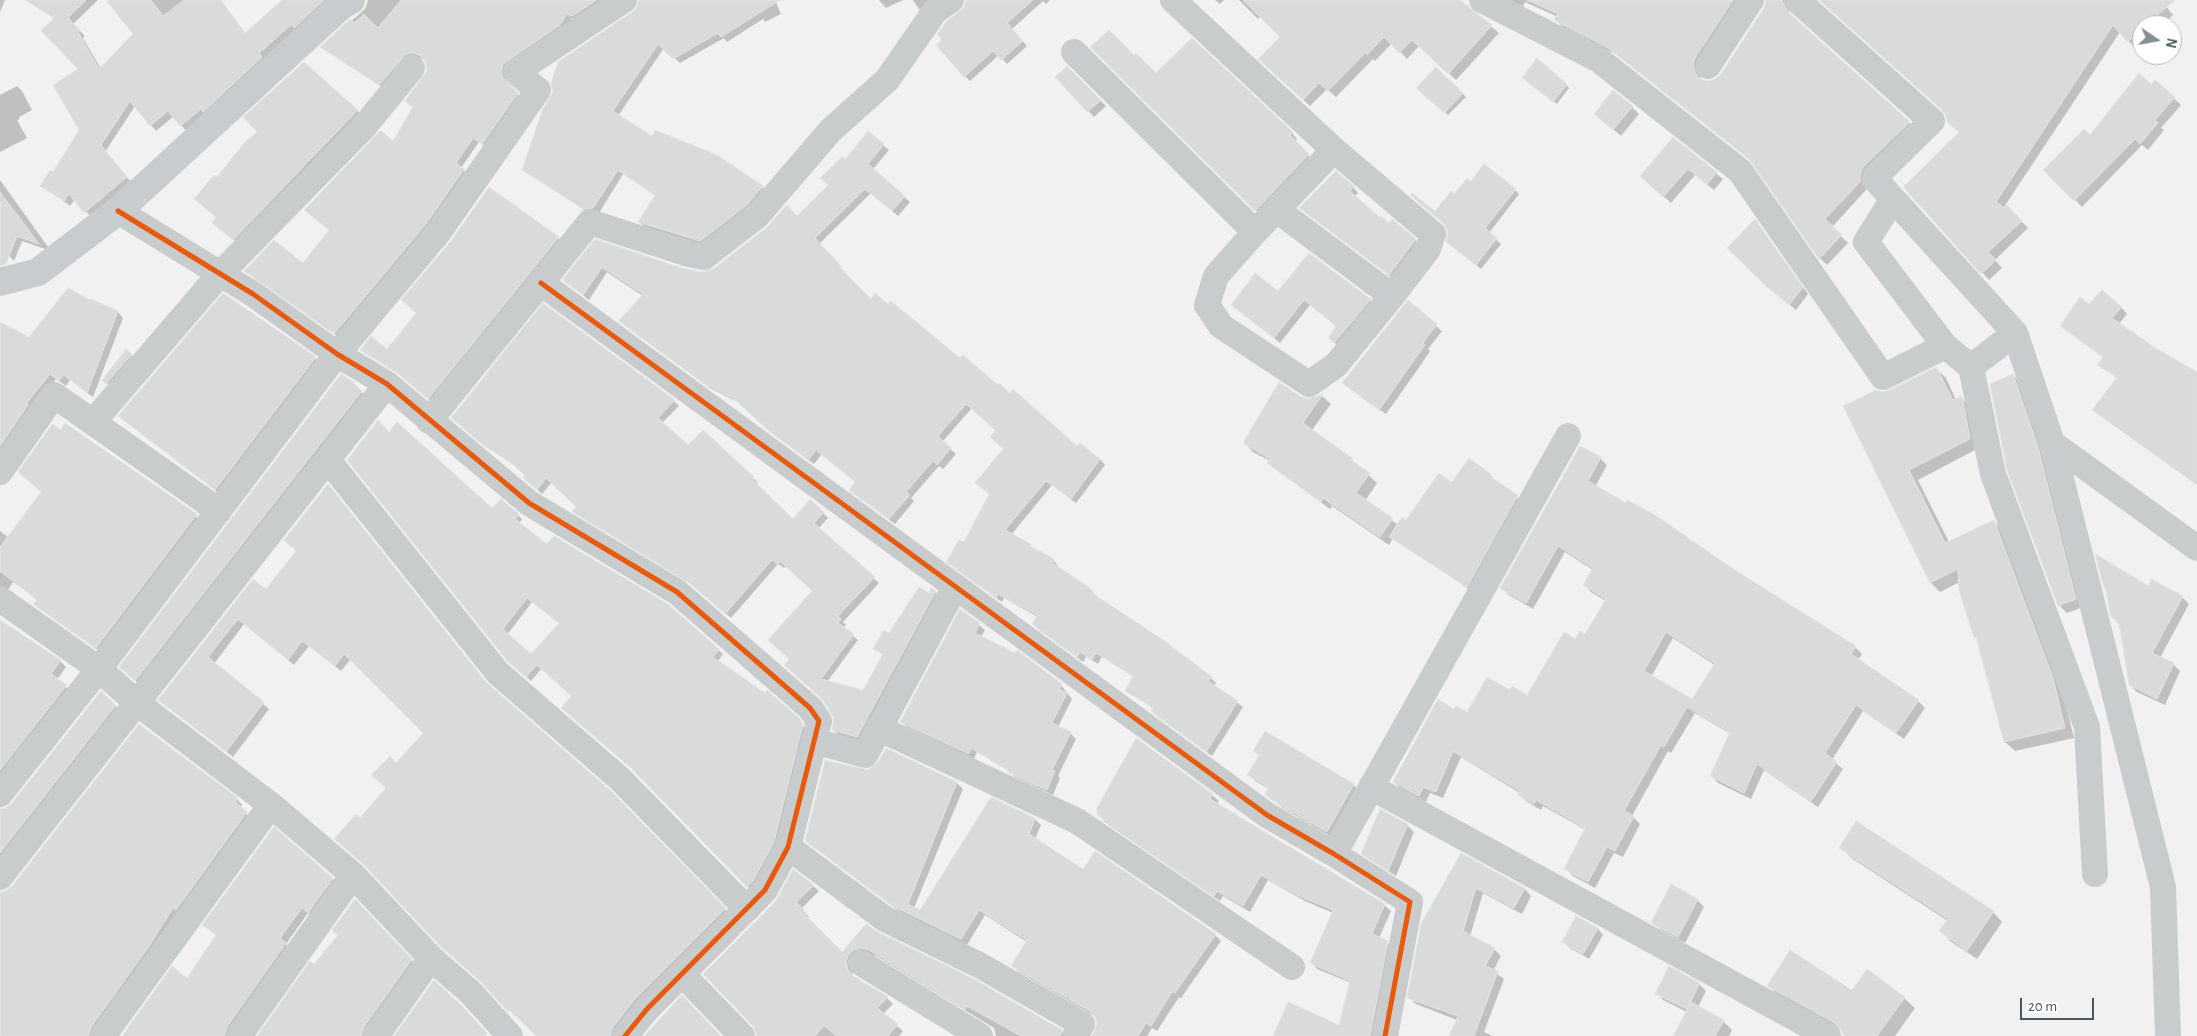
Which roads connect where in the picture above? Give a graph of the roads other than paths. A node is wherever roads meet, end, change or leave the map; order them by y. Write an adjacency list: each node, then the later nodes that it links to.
1 (351, 0): 14 (street)
2 (624, 0): 22 (street)
3 (951, 0): 18 (street)
4 (1173, 0): 11 (street)
5 (1482, 0): 21 (street)
6 (1751, 0): 9 (street)
7 (1797, 0): 12 (street)
8 (1074, 52): 15 (street)
9 (1708, 66)
10 (412, 68): 16 (street)
11 (1334, 150): 13 (street); 19 (street)
12 (1893, 199): 20 (street); 21 (street)
13 (1277, 210): 15 (street); 19 (street)
14 (118, 211): 16 (street); 17 (street)
15 (1255, 232): 19 (street)
16 (220, 274): 22 (street); 26 (street)
17 (0, 282)
18 (540, 283): 25 (street); 33 (street)
19 (1392, 296)
20 (2015, 333): 23 (street); 28 (street)
21 (1945, 346): 23 (street)
22 (338, 354): 24 (street); 31 (street)
23 (1971, 368): 44 (street)
24 (387, 384): 25 (street); 29 (street)
25 (429, 421): 38 (street)
26 (93, 422): 30 (street); 31 (street)
27 (1568, 436): 39 (street)
28 (2052, 444): 32 (street); 62 (street)
29 (328, 460): 36 (street); 47 (street)
30 (0, 472)
31 (219, 511): 35 (street)
32 (2197, 548)
33 (956, 587): 37 (street); 43 (street)
34 (0, 599): 35 (street)
35 (99, 668): 36 (street); 40 (street)
36 (137, 704): 41 (street); 46 (street)
37 (878, 728): 38 (street); 50 (street)
38 (814, 741): 42 (street)
39 (1371, 787): 43 (street); 61 (street)
40 (0, 794)
41 (271, 805): 45 (street); 54 (street)
42 (788, 847): 47 (street); 52 (street)
43 (1334, 854): 60 (street)
44 (2095, 874)
45 (353, 875): 48 (street); 55 (street)
46 (0, 877)
47 (747, 909): 51 (street)
48 (431, 958): 53 (street); 56 (street)
49 (862, 963): 59 (street)
50 (1292, 967)
51 (682, 974): 57 (street); 58 (street)
52 (1086, 1032)
53 (504, 1034)
54 (103, 1036)
55 (239, 1036)
56 (376, 1036)
57 (625, 1036)
58 (742, 1036)
59 (980, 1036)
60 (1385, 1036)
61 (1828, 1036)
62 (2168, 1036)

